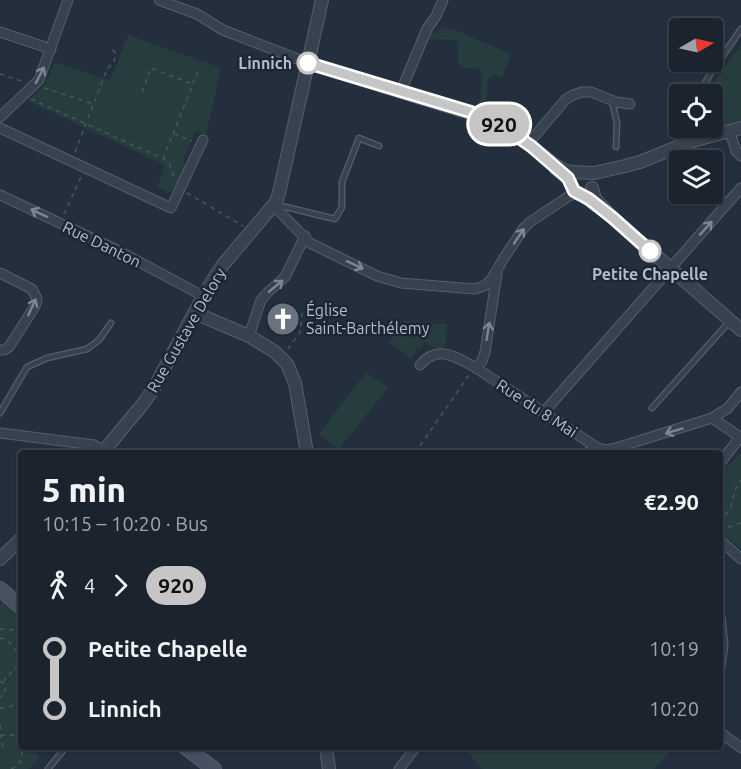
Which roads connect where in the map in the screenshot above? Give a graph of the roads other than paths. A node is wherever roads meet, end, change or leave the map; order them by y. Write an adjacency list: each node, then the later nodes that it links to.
1 (68, 0): 7 (street)
2 (159, 0): 8 (street)
3 (322, 0): 8 (street, Rue Gustave Delory)
4 (443, 0): 10 (street)
5 (741, 29): 9 (lane)
6 (0, 32): 7 (street)
7 (51, 49): 13 (street, one-way to 7)
8 (308, 63): 10 (street); 28 (street, Rue Gustave Delory)
9 (704, 84)
10 (401, 91): 18 (street)
11 (612, 101): 12 (street); 18 (street); 20 (lane)
12 (630, 104)
13 (0, 117)
14 (0, 128): 17 (street)
15 (736, 133): 16 (street); 21 (street); 24 (street)
16 (695, 139): 23 (street)
17 (202, 142)
18 (528, 144): 22 (street)
19 (379, 146): 28 (lane)
20 (616, 147)
21 (741, 156)
22 (548, 160): 23 (street); 26 (street)
23 (583, 172): 24 (street); 26 (street)
24 (592, 186): 26 (street); 29 (street)
25 (741, 188): 32 (street, one-way to 25)
26 (576, 190): 29 (street); 31 (street, one-way to 26)
27 (0, 195): 34 (street, Rue Danton, one-way to 27)
28 (273, 205): 30 (street); 34 (street, Rue Gustave Delory)
29 (613, 218): 32 (street)
30 (305, 236): 31 (street, one-way to 31); 39 (street, one-way to 30)
31 (498, 268): 42 (street, one-way to 31)
32 (670, 268): 36 (street); 45 (street)
33 (0, 273): 40 (street, one-way to 33)
34 (204, 296): 35 (street, Rue Gustave Delory)
35 (195, 312): 39 (street); 52 (street, Rue Gustave Delory)
36 (730, 321): 38 (street); 44 (lane)
37 (111, 323): 46 (lane)
38 (741, 330)
39 (249, 336): 53 (street)
40 (0, 350)
41 (420, 365): 42 (street, Rue du 8 Mai)
42 (476, 368): 45 (street, Rue du 8 Mai)
43 (741, 392): 47 (street)
44 (652, 408)
45 (544, 412): 50 (street, Rue du 8 Mai)
46 (0, 414)
47 (712, 418): 49 (street); 50 (street, one-way to 50)
48 (0, 433): 51 (street)
49 (741, 437): 55 (street)
50 (598, 448): 54 (street)
51 (101, 450)
52 (105, 450)
53 (307, 450)
54 (593, 450)
55 (723, 459)
56 (18, 542): 59 (street)
57 (723, 543): 58 (street)
58 (741, 559)
59 (0, 560)
60 (0, 589): 61 (main road)
61 (18, 604)
62 (723, 734): 63 (street)
63 (741, 748)
64 (64, 750): 68 (lane)
65 (189, 750): 69 (main road)
66 (326, 750): 70 (street)
67 (414, 750): 71 (street)
68 (48, 769)
69 (214, 769)
70 (329, 769)
71 (399, 769)

